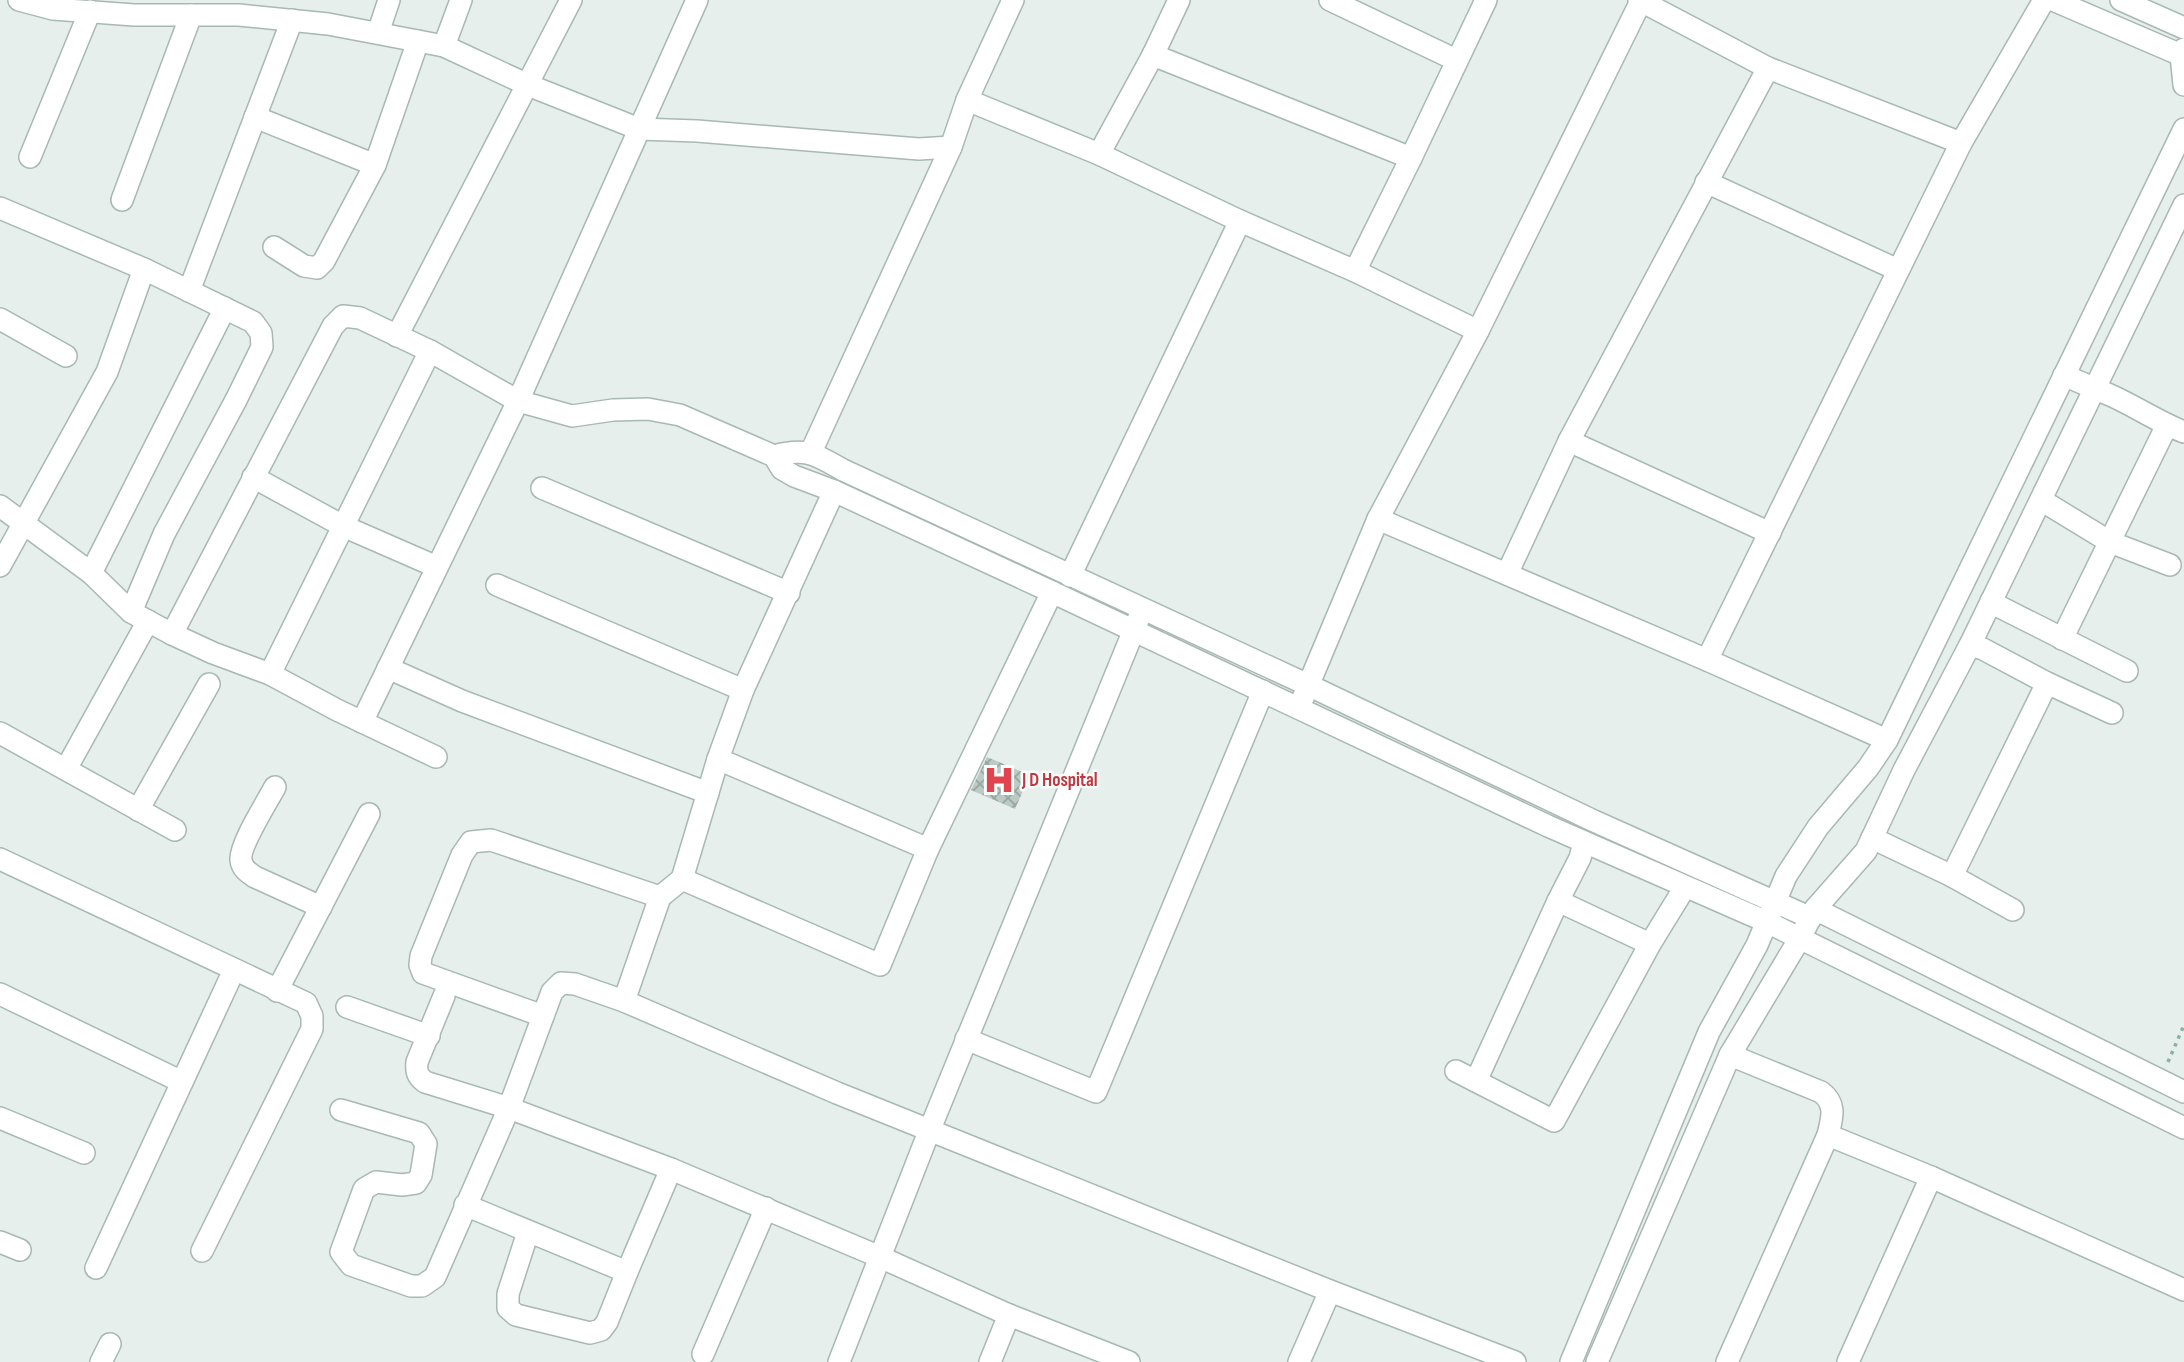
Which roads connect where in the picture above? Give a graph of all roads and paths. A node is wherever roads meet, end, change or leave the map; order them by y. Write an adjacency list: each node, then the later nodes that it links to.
1 (19, 0): 14 (street)
2 (389, 0): 20 (street)
3 (461, 0): 22 (street)
4 (571, 0): 27 (street)
5 (697, 0): 31 (street)
6 (1013, 0): 29 (street)
7 (1178, 0): 24 (street)
8 (1329, 0): 25 (street)
9 (1486, 0): 25 (street)
10 (2044, 0): 33 (street)
11 (2053, 0): 23 (street)
12 (2122, 0): 19 (street)
13 (1640, 1): 26 (street); 51 (street)
14 (55, 4): 17 (street)
15 (243, 7): 16 (street); 18 (street)
16 (184, 10): 17 (street); 40 (street)
17 (90, 12): 36 (street)
18 (292, 20): 20 (street); 30 (street)
19 (2184, 27)
20 (378, 33): 21 (street)
21 (418, 41): 22 (street); 38 (street)
22 (444, 46): 27 (street)
23 (2182, 52): 28 (street)
24 (1153, 55): 35 (street); 37 (street)
25 (1456, 60): 37 (street)
26 (1768, 68): 33 (street); 39 (street)
27 (528, 85): 31 (street); 52 (street)
28 (2184, 85)
29 (967, 100): 34 (street); 35 (street)
30 (255, 117): 38 (street); 48 (street)
31 (639, 129): 34 (street); 57 (street)
32 (2184, 129): 55 (street)
33 (1961, 143): 46 (street)
34 (951, 147): 60 (street)
35 (1099, 154): 43 (street)
36 (30, 157)
37 (1411, 158): 47 (street)
38 (375, 165): 44 (street)
39 (1706, 182): 46 (street); 59 (street)
40 (122, 200)
41 (2184, 205): 56 (street)
42 (0, 208): 45 (street)
43 (1240, 221): 47 (street); 77 (street)
44 (274, 247)
45 (144, 269): 48 (street); 68 (street)
46 (1898, 270): 70 (street)
47 (1355, 271): 51 (street)
48 (190, 291): 49 (street)
49 (225, 308): 75 (street); 83 (street)
50 (0, 318): 54 (street)
51 (1478, 331): 67 (street)
52 (397, 336): 53 (street); 62 (street)
53 (430, 351): 57 (street); 69 (street)
54 (66, 356)
55 (2064, 375): 56 (street); 101 (street)
56 (2094, 390): 58 (street); 65 (street)
57 (518, 401): 61 (street); 74 (street)
58 (2175, 428): 71 (street)
59 (1569, 441): 70 (street); 76 (street)
60 (811, 453): 61 (street); 77 (street)
61 (774, 456): 64 (street)
62 (253, 477): 69 (street); 85 (street)
63 (542, 488): 80 (street)
64 (834, 491): 79 (street); 80 (street)
65 (2040, 500): 71 (street); 81 (street)
66 (0, 506): 68 (street)
67 (1378, 519): 76 (street); 94 (street)
68 (25, 523): 73 (street); 75 (street)
69 (343, 526): 74 (street); 91 (street)
70 (1770, 533): 88 (street)
71 (2110, 542): 72 (street); 86 (street)
72 (2170, 565)
73 (0, 566)
74 (437, 567): 89 (street)
75 (92, 573): 83 (street)
76 (1507, 575): 88 (street)
77 (1070, 576): 82 (street)
78 (497, 585): 95 (street)
79 (1052, 592): 84 (street); 112 (street)
80 (789, 593): 95 (street)
81 (1991, 601): 86 (street); 87 (street)
82 (1143, 608): 84 (street); 94 (street)
83 (139, 617): 85 (street); 104 (street)
84 (1132, 631): 96 (street); 135 (street)
85 (172, 635): 91 (street)
86 (2062, 639): 90 (street)
87 (1970, 645): 92 (street); 110 (street)
88 (1707, 660): 101 (street)
89 (388, 668): 99 (street); 106 (street)
90 (2127, 671)
91 (270, 674): 99 (street)
92 (2047, 683): 98 (street); 114 (street)
93 (209, 684): 107 (street)
94 (1308, 685): 97 (street); 119 (street)
95 (743, 690): 103 (street)
96 (1263, 691): 97 (street); 135 (street)
97 (1299, 708): 111 (street)
98 (2112, 713)
99 (362, 722): 102 (street)
100 (0, 733): 104 (street)
101 (1887, 740): 119 (street)
102 (436, 757)
103 (718, 759): 106 (street); 112 (street)
104 (66, 769): 107 (street)
105 (275, 787): 120 (street)
106 (708, 793): 115 (street)
107 (138, 810): 109 (street)
108 (369, 814): 120 (street)
109 (175, 830)
110 (1872, 838): 114 (street); 122 (street)
111 (1584, 842): 116 (street); 118 (street)
112 (928, 849): 115 (street)
113 (0, 859): 126 (street)
114 (1952, 876): 121 (street)
115 (682, 879): 117 (street)
116 (1685, 887): 123 (street); 125 (street)
117 (660, 897): 130 (street); 132 (street)
118 (1558, 901): 125 (street); 139 (street)
119 (1775, 901): 122 (street); 123 (street)
120 (321, 907): 127 (street)
121 (2013, 911)
122 (1813, 914): 124 (street); 138 (street)
123 (1767, 922): 124 (street); 167 (street)
124 (1800, 938): 136 (street); 145 (street)
125 (1650, 944): 139 (street)
126 (234, 970): 127 (street); 140 (street)
127 (277, 991): 154 (street)
128 (444, 996): 134 (street)
129 (1, 998): 140 (street)
130 (624, 1001): 132 (street); 146 (street)
131 (347, 1007): 134 (street)
132 (543, 1016): 142 (street)
133 (2184, 1025): 138 (path)
134 (429, 1036): 142 (street)
135 (967, 1040): 146 (street)
136 (1730, 1055): 147 (street); 168 (street)
137 (1456, 1071): 139 (street)
138 (2160, 1080): 141 (street)
139 (1476, 1081)
140 (182, 1082): 156 (street)
141 (2184, 1092)
142 (509, 1108): 149 (street); 151 (street)
143 (341, 1110): 151 (street)
144 (0, 1118): 148 (street)
145 (2184, 1128)
146 (930, 1129): 155 (street); 159 (street)
147 (1828, 1135): 150 (street); 169 (street)
148 (84, 1153)
149 (671, 1169): 152 (street); 157 (street)
150 (1931, 1177): 158 (street); 170 (street)
151 (465, 1205): 153 (street)
152 (766, 1208): 155 (street); 161 (street)
153 (528, 1232): 157 (street); 157 (street)
154 (202, 1251)
155 (880, 1257): 160 (street); 162 (street)
156 (96, 1268)
157 (627, 1272)
158 (2184, 1290)
159 (1330, 1291): 165 (street); 166 (street)
160 (1009, 1315): 163 (street); 164 (street)
161 (703, 1354)
162 (839, 1362)
163 (990, 1362)
164 (1129, 1362)
165 (1300, 1362)
166 (1515, 1362)
167 (1571, 1362)
168 (1597, 1362)
169 (1727, 1362)
170 (1849, 1362)

